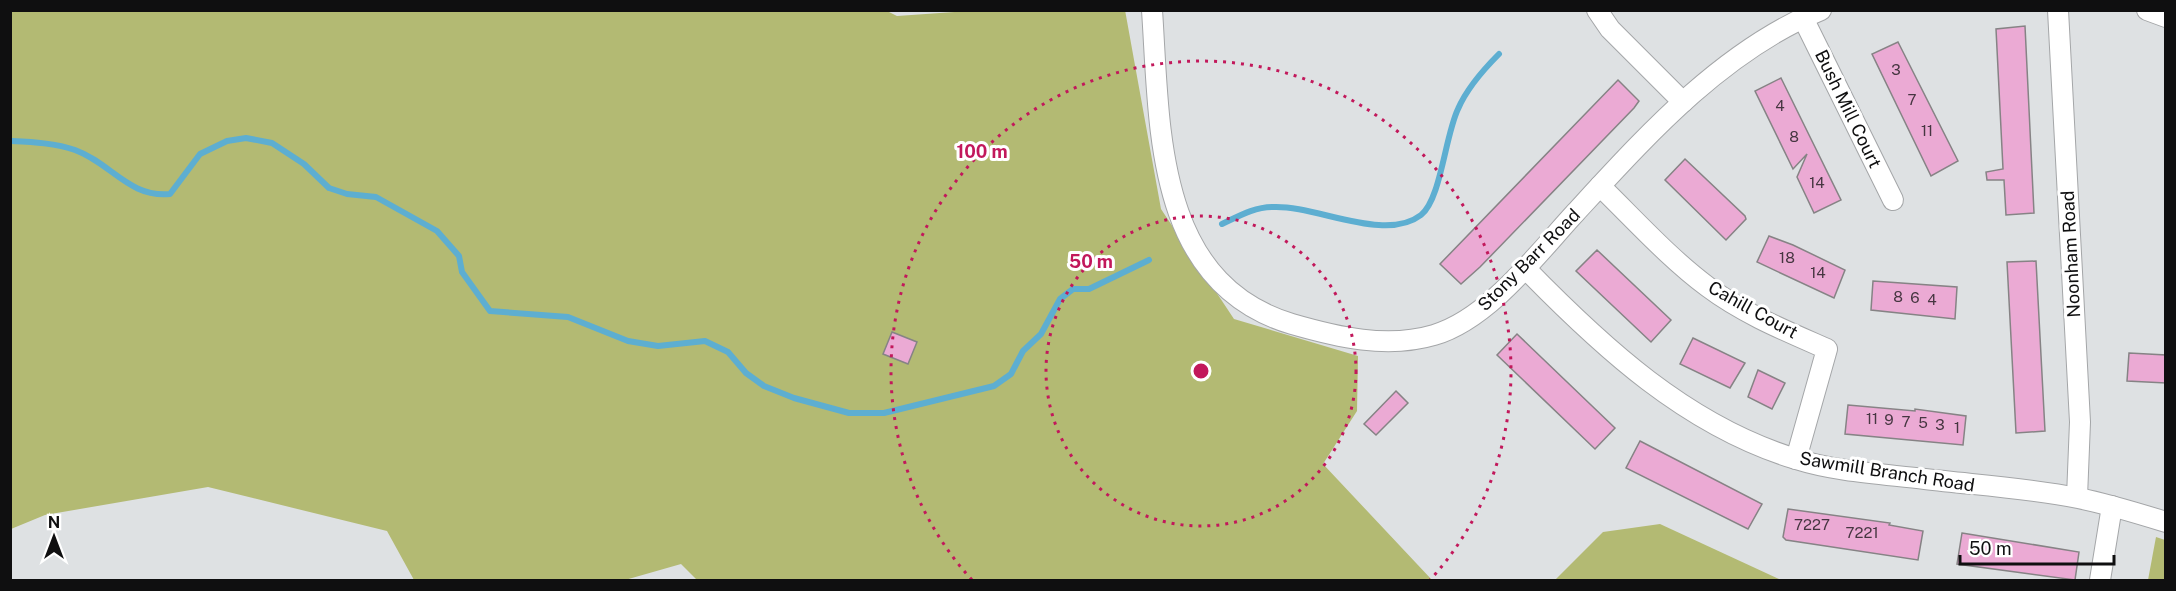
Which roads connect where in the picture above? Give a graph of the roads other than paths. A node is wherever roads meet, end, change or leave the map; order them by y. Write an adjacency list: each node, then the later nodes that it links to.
1 (1152, 10): 10 (street, Stony Barr Road)
2 (1597, 10): 7 (street)
3 (2058, 10): 12 (street, Noonham Road)
4 (2147, 10): 6 (street)
5 (1812, 14): 7 (street, Stony Barr Road); 9 (street, Bush Mill Court)
6 (2166, 17)
7 (1683, 102): 8 (street, Stony Barr Road)
8 (1600, 186): 10 (street, Stony Barr Road); 11 (street, Cahill Court)
9 (1893, 200)
10 (1525, 268): 11 (street, Sawmill Branch Road)
11 (1796, 459): 12 (street, Sawmill Branch Road)
12 (2077, 497): 13 (street, Sawmill Branch Road)
13 (2112, 506): 14 (street, Sawmill Branch Road); 15 (street)
14 (2166, 522)
15 (2100, 580)

